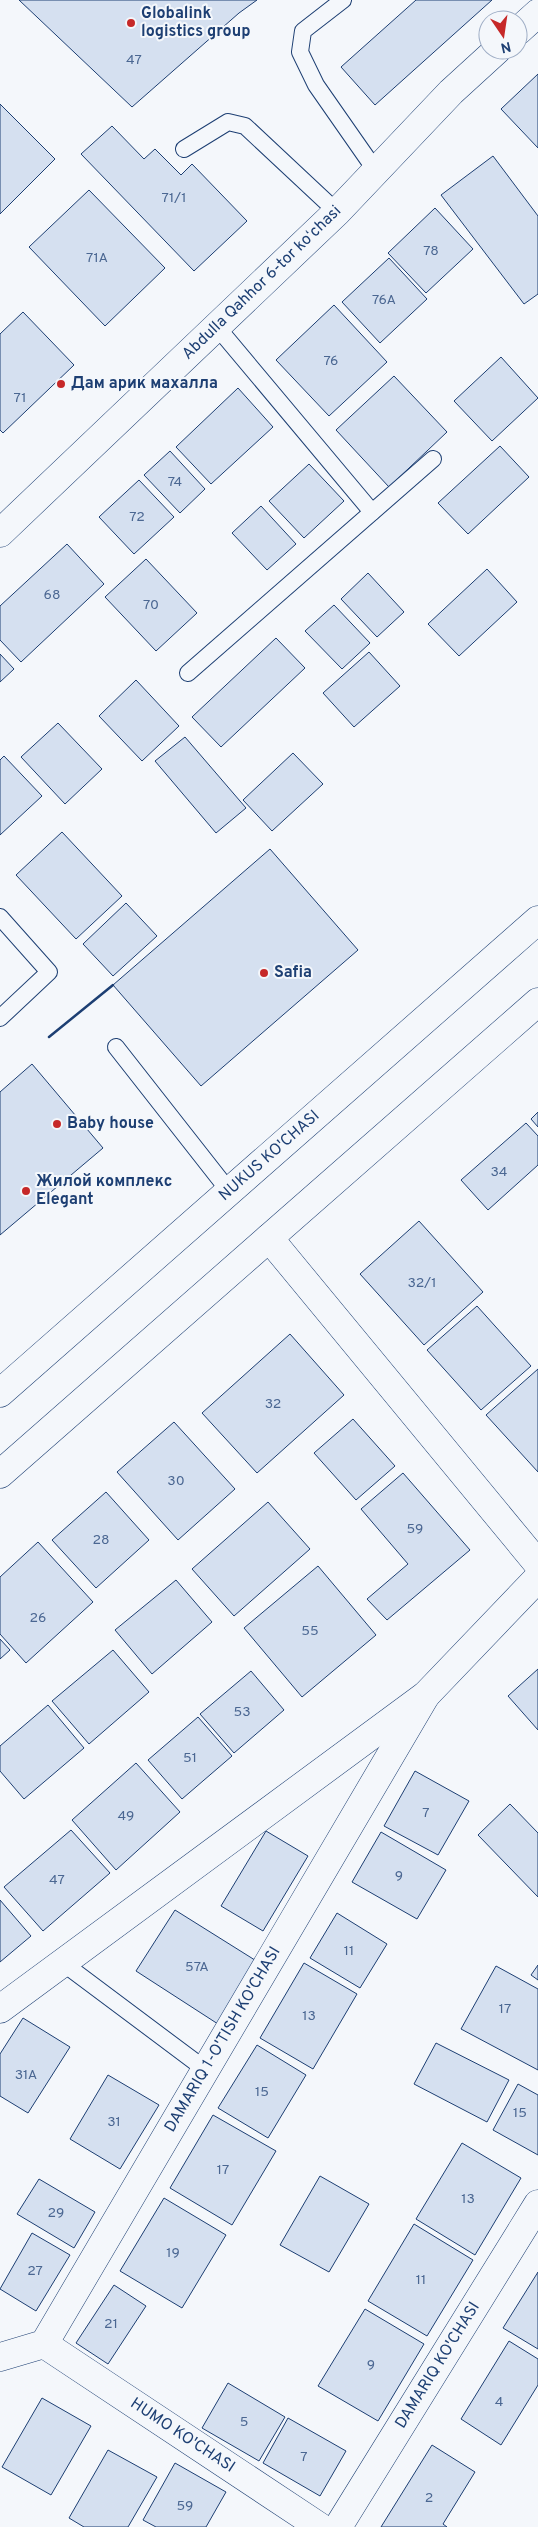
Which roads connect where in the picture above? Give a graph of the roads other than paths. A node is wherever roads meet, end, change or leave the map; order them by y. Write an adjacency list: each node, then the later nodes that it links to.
1 (343, 0): 6 (lane)
2 (538, 13): 3 (street)
3 (528, 22)
4 (487, 60): 6 (street, Abdulla Qahhor 6-tor koʻchasi)
5 (184, 149): 7 (lane)
6 (376, 171): 7 (street, Abdulla Qahhor 6-tor koʻchasi)
7 (337, 212): 8 (street, Abdulla Qahhor 6-tor koʻchasi)
8 (217, 327): 10 (lane); 11 (street, Abdulla Qahhor 6-tor koʻchasi)
9 (433, 459): 10 (lane)
10 (372, 512): 12 (lane)
11 (0, 533)
12 (188, 673)
13 (0, 918): 16 (lane)
14 (538, 920): 18 (street, NUKUS KO'CHASI)
15 (538, 1002): 19 (street)
16 (0, 1018)
17 (116, 1047): 18 (lane)
18 (230, 1191): 20 (street, NUKUS KO'CHASI)
19 (269, 1238): 21 (street); 22 (street)
20 (0, 1393)
21 (0, 1474)
22 (538, 1564)
23 (538, 1578): 24 (street, DAMARIQ 1-O'TISH KO'CHASI)
24 (426, 1695): 25 (street, DAMARIQ 1-O'TISH KO'CHASI); 27 (street, DAMARIQ 1-O'TISH KO'CHASI)
25 (63, 1963): 26 (street, DAMARIQ 1-O'TISH KO'CHASI); 27 (lane)
26 (0, 2010)
27 (206, 2070): 29 (street, DAMARIQ 1-O'TISH KO'CHASI)
28 (538, 2204): 32 (street, DAMARIQ KO'CHASI)
29 (44, 2344): 30 (street); 31 (street, HUMO KO'CHASI)
30 (0, 2357)
31 (320, 2527)
32 (338, 2527)

